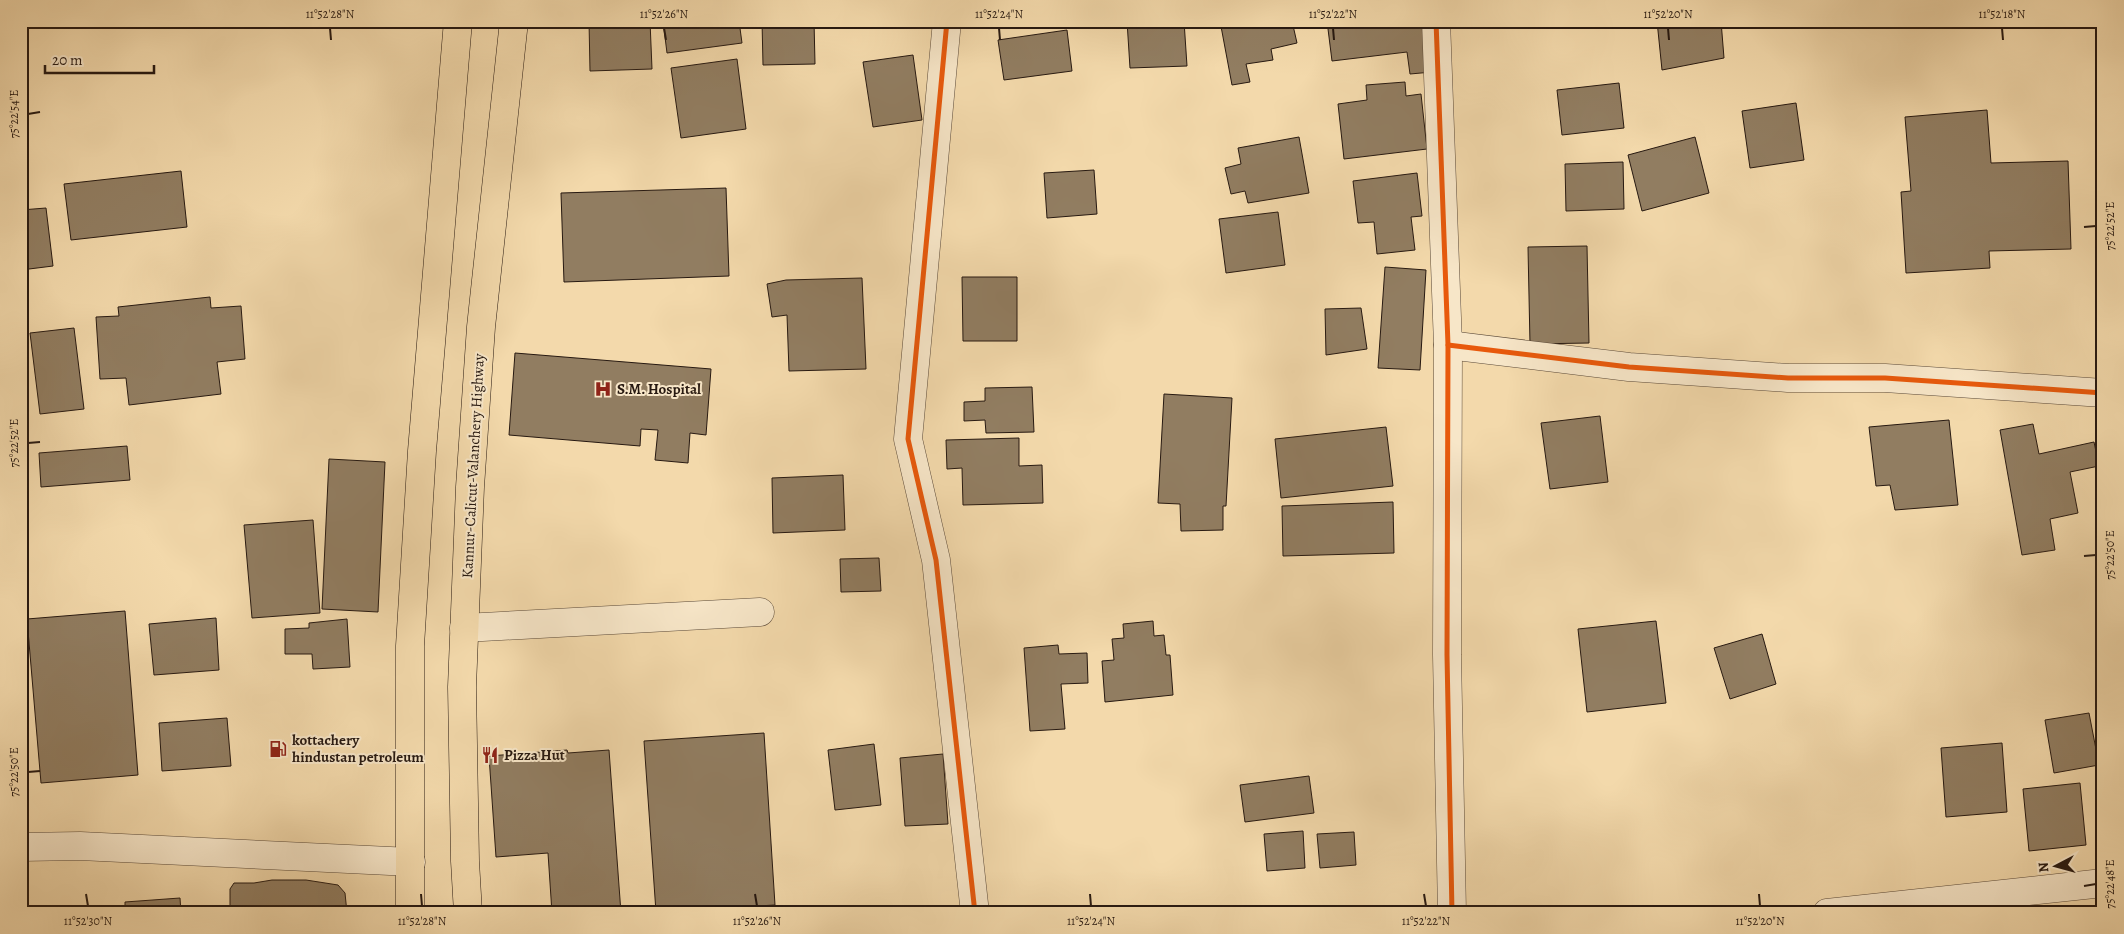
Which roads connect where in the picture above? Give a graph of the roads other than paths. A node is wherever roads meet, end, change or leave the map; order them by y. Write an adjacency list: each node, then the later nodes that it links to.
1 (458, 21): 10 (highway)
2 (514, 21): 8 (highway, Kannur-Calicut-Valanchery Highway)
3 (947, 21): 14 (street)
4 (1436, 21): 5 (street)
5 (1448, 345): 6 (street); 15 (street)
6 (2103, 393)
7 (760, 612): 8 (street)
8 (464, 628): 13 (highway, Kannur-Calicut-Valanchery Highway)
9 (21, 847): 10 (street)
10 (410, 862): 12 (highway)
11 (2103, 883): 16 (street)
12 (410, 913)
13 (468, 913)
14 (975, 913)
15 (1452, 913)
16 (1827, 913)

